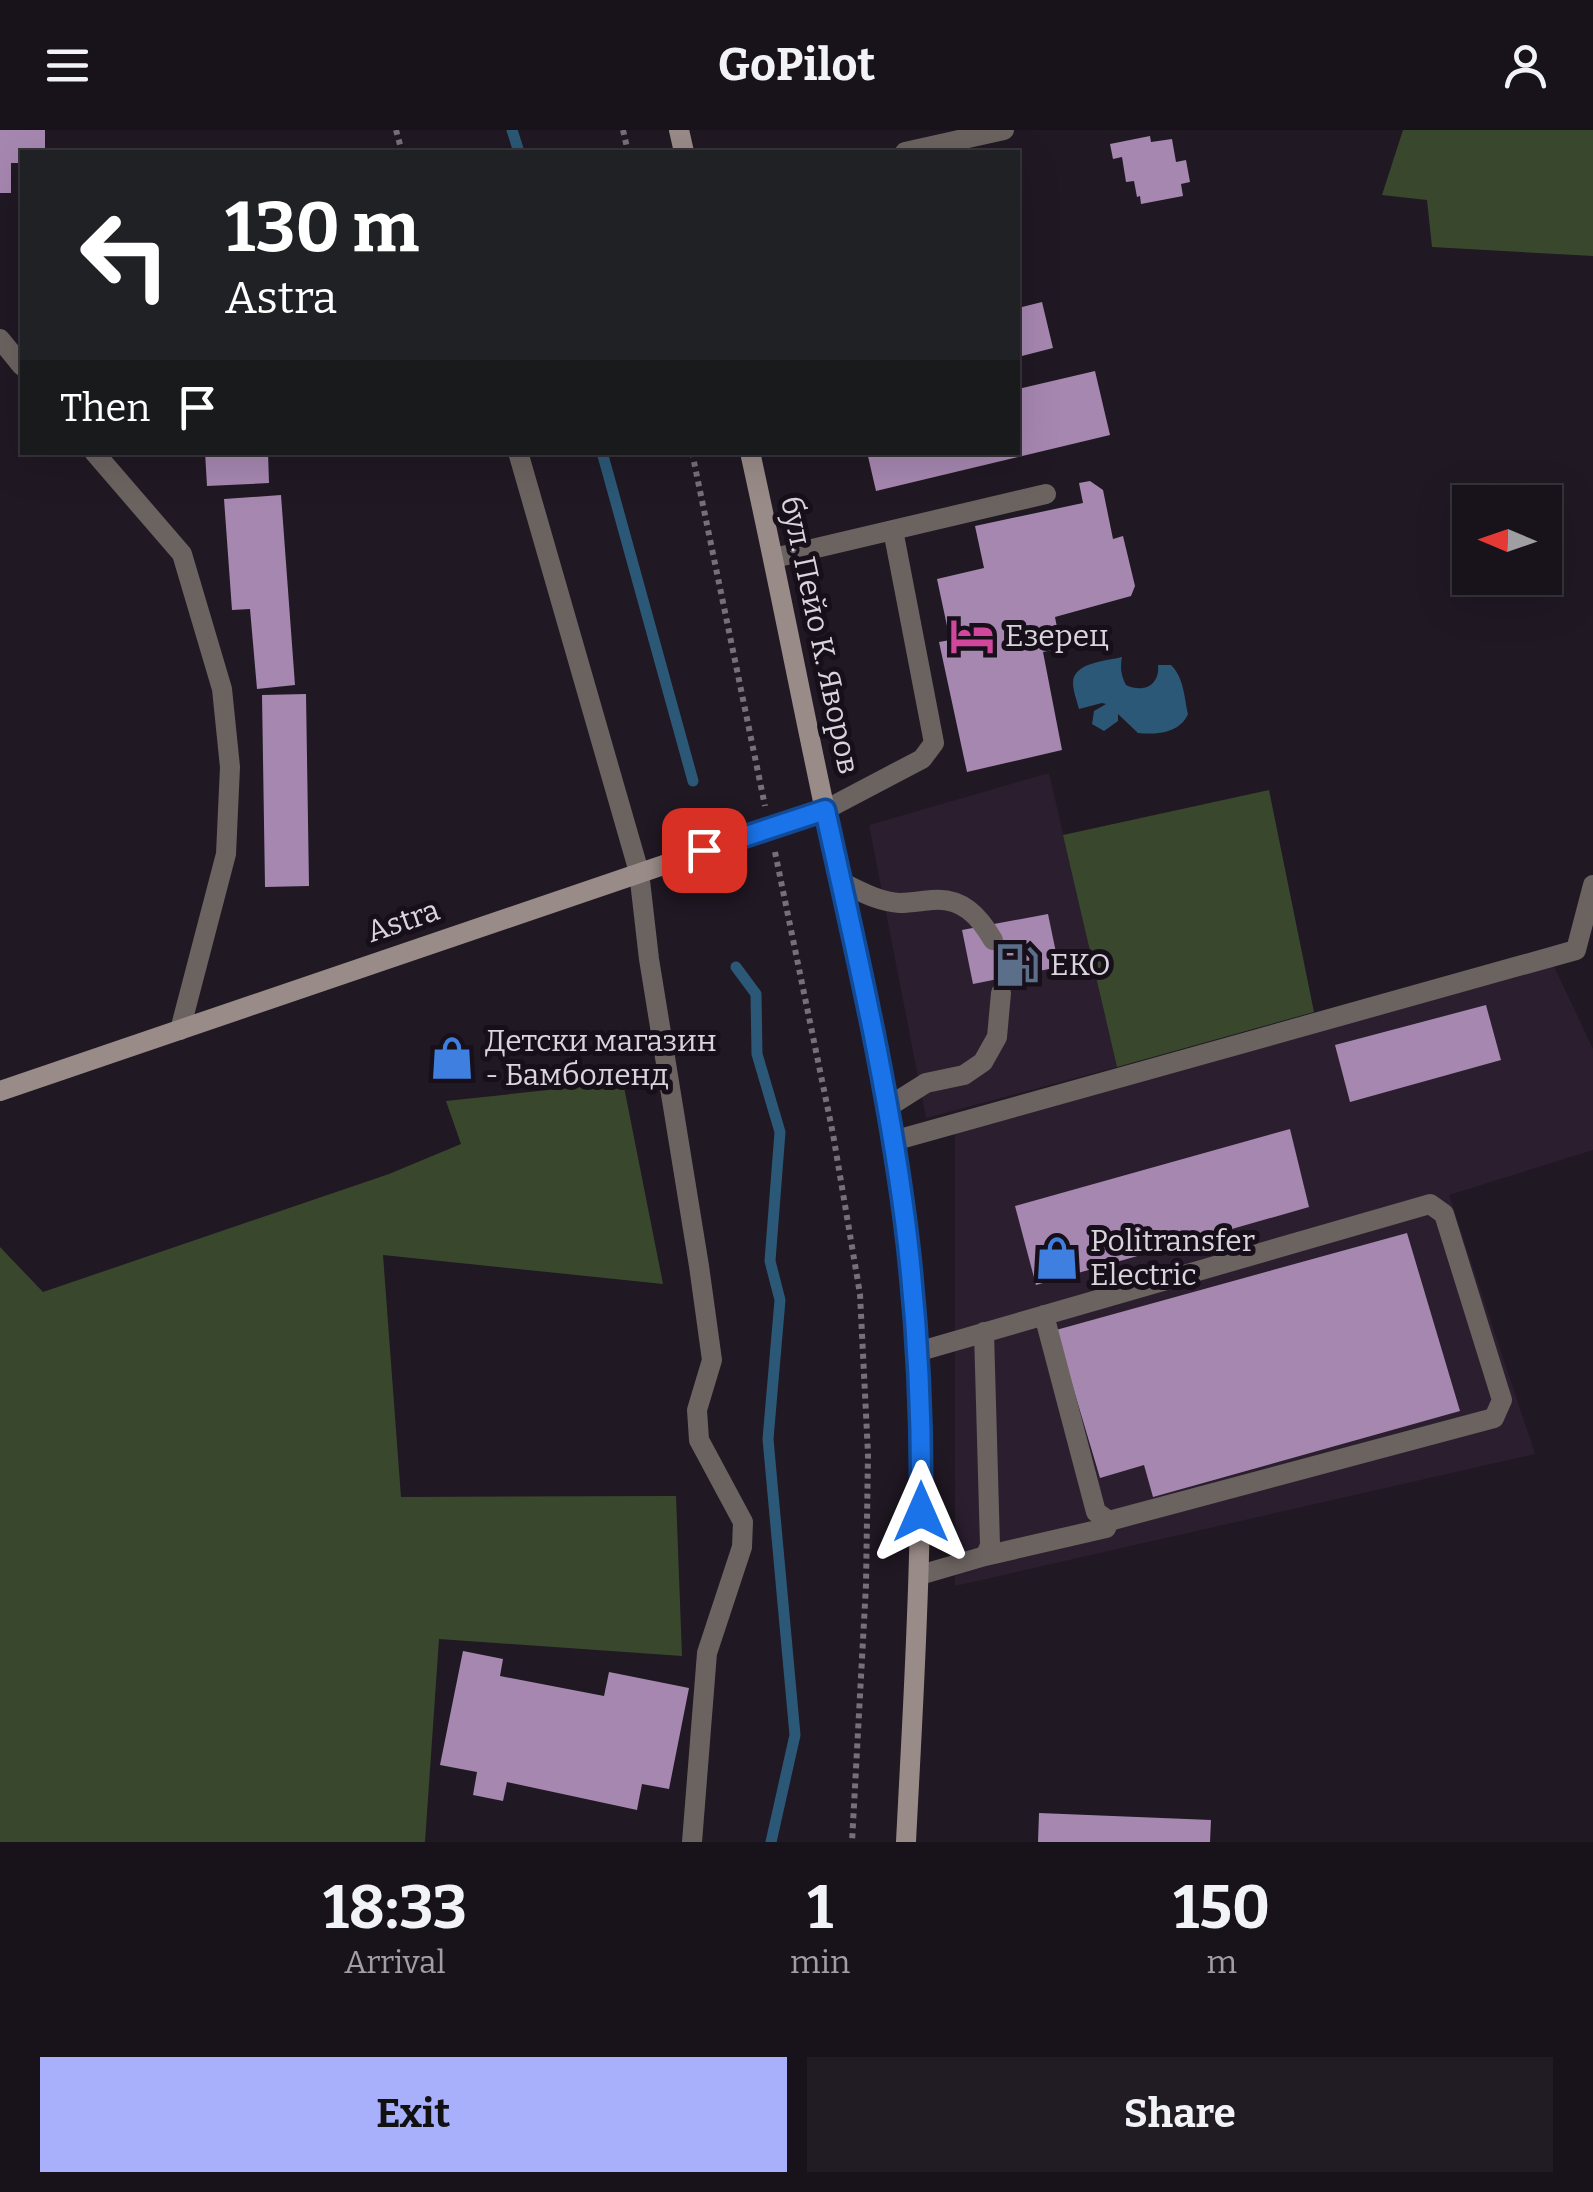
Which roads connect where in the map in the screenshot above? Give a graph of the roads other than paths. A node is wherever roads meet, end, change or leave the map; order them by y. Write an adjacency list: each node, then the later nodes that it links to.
1 (1004, 130): 2 (street)
2 (914, 150)
3 (0, 339): 4 (street)
4 (20, 364)
5 (97, 455): 17 (street)
6 (519, 455): 12 (street)
7 (751, 455): 10 (street, бул. Пейо К. Яворов)
8 (1046, 494): 9 (street)
9 (894, 530): 10 (street); 11 (street)
10 (774, 558): 11 (street, бул. Пейо К. Яворов)
11 (825, 810): 12 (street, Astra); 13 (street, бул. Пейо К. Яворов)
12 (639, 872): 17 (street, Astra); 27 (street)
13 (841, 882): 15 (street); 19 (street, бул. Пейо К. Яворов)
14 (1593, 885): 20 (street)
15 (994, 940)
16 (1001, 993): 19 (street)
17 (180, 1030): 18 (street, Astra)
18 (0, 1091)
19 (888, 1107): 20 (street, бул. Пейо К. Яворов)
20 (893, 1141): 23 (street, бул. Пейо К. Яворов)
21 (1044, 1315): 22 (street); 24 (street); 24 (street)
22 (984, 1332): 23 (street); 25 (street)
23 (917, 1352): 26 (street, бул. Пейо К. Яворов)
24 (1109, 1521): 25 (street)
25 (985, 1556): 26 (street)
26 (920, 1575): 28 (street, бул. Пейо К. Яворов)
27 (692, 1842)
28 (906, 1842)

